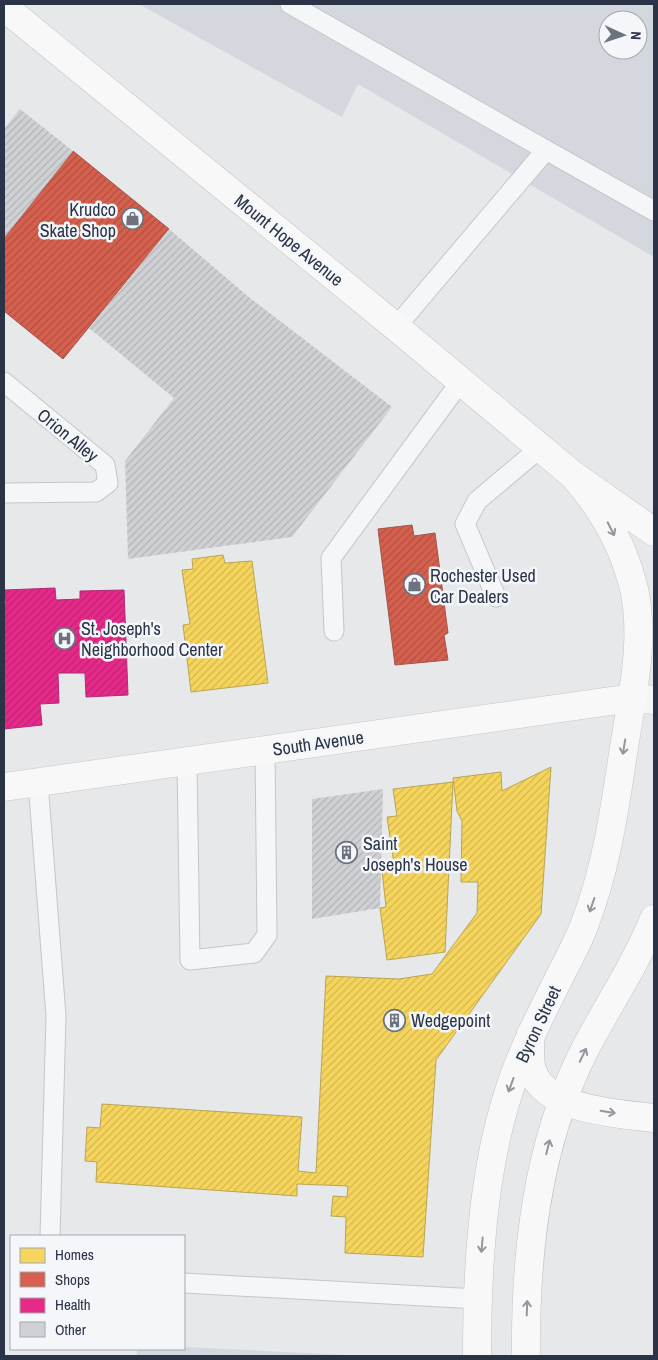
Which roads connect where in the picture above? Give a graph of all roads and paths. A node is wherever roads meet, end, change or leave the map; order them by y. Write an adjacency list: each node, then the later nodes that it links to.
1 (290, 4): 3 (lane)
2 (4, 7): 5 (main road, Mount Hope Avenue)
3 (546, 150): 4 (lane); 5 (lane)
4 (654, 211)
5 (396, 327): 6 (main road, Mount Hope Avenue)
6 (461, 381): 8 (main road, Mount Hope Avenue); 13 (lane)
7 (4, 382): 10 (lane, Orion Alley)
8 (540, 448): 9 (main road, Mount Hope Avenue); 12 (lane)
9 (573, 476): 11 (main road, Mount Hope Avenue); 15 (main road, Mount Hope Avenue, one-way to 15)
10 (4, 493)
11 (654, 532)
12 (496, 597)
13 (334, 631)
14 (654, 680): 15 (main road)
15 (643, 699): 16 (main road, South Avenue); 21 (main road, Byron Street, one-way to 21)
16 (266, 750): 17 (main road, South Avenue); 17 (lane)
17 (187, 761): 18 (main road, South Avenue)
18 (38, 782): 19 (main road, South Avenue); 24 (lane)
19 (4, 787)
20 (654, 919): 22 (main road, one-way to 20)
21 (531, 1034): 22 (main road); 26 (main road, Byron Street, one-way to 26)
22 (563, 1100): 23 (main road, one-way to 23); 28 (main road, one-way to 22)
23 (654, 1118)
24 (50, 1235)
25 (185, 1283): 26 (lane)
26 (478, 1298): 27 (main road, Byron Street)
27 (477, 1356)
28 (526, 1356)

